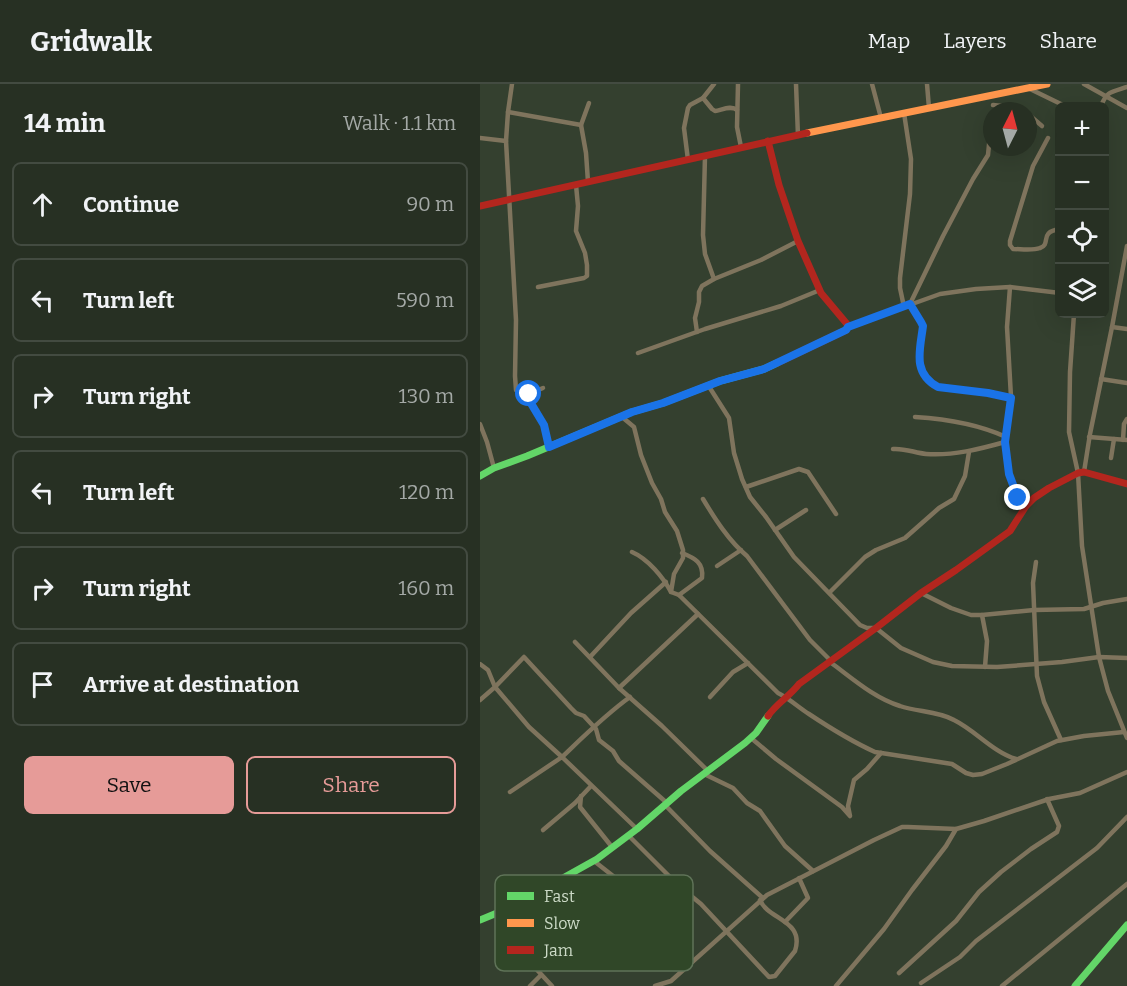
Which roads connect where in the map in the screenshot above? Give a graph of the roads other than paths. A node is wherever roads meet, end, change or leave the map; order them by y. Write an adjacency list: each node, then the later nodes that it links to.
1 (512, 84): 21 (street)
2 (714, 84): 13 (street)
3 (738, 84): 20 (street)
4 (795, 84): 27 (street)
5 (872, 84): 23 (street)
6 (927, 84): 18 (street)
7 (1047, 84): 9 (street)
8 (1084, 84): 12 (street)
9 (1027, 87): 11 (street); 16 (street)
10 (1127, 87): 12 (street)
11 (994, 94): 15 (street); 18 (street)
12 (1105, 96): 17 (street); 19 (street)
13 (703, 98): 20 (street); 35 (street)
14 (589, 102): 25 (street)
15 (993, 102)
16 (1057, 102)
17 (1103, 102)
18 (929, 108): 22 (street)
19 (1127, 108)
20 (737, 110): 32 (street)
21 (508, 112): 25 (street); 30 (street)
22 (904, 113): 23 (street); 49 (street)
23 (880, 118): 27 (street)
24 (1037, 122): 26 (street)
25 (581, 125): 36 (street)
26 (1042, 126)
27 (798, 136): 31 (street)
28 (480, 138): 30 (street)
29 (1048, 138): 40 (street)
30 (506, 141): 38 (street)
31 (768, 141): 32 (street); 41 (street)
32 (741, 147): 33 (street)
33 (705, 156): 35 (street); 43 (street)
34 (987, 156): 48 (street)
35 (688, 160): 36 (street)
36 (588, 182): 37 (street)
37 (576, 185): 38 (street); 44 (street)
38 (508, 199): 39 (street); 60 (street)
39 (480, 206)
40 (1055, 230)
41 (798, 242): 43 (street); 46 (street)
42 (1127, 246): 52 (street)
43 (714, 279): 54 (street)
44 (538, 287)
45 (1010, 287): 47 (street); 48 (street); 61 (street)
46 (819, 290): 51 (street); 54 (street)
47 (1055, 293)
48 (910, 304): 49 (street); 61 (street)
49 (904, 307): 51 (street)
50 (1074, 318): 75 (street)
51 (848, 327): 58 (street)
52 (1112, 327): 53 (street); 56 (street)
53 (1127, 329)
54 (697, 332): 55 (street)
55 (638, 353)
56 (1101, 379): 57 (street); 66 (street)
57 (1127, 383)
58 (708, 385): 62 (street); 78 (street)
59 (543, 388): 70 (street)
60 (516, 390)
61 (1011, 398): 68 (street)
62 (622, 417): 70 (street); 86 (street)
63 (915, 417): 68 (street)
64 (1127, 418): 69 (street)
65 (480, 424): 74 (street)
66 (1089, 437): 67 (street); 75 (street)
67 (1114, 439): 69 (street); 73 (street)
68 (1005, 440): 72 (street); 80 (street)
69 (1125, 440)
70 (549, 447): 74 (street)
71 (893, 449): 72 (street)
72 (969, 452): 91 (street)
73 (1111, 458)
74 (494, 468): 76 (street)
75 (1081, 472): 77 (street); 80 (street); 95 (street)
76 (480, 476)
77 (1127, 484)
78 (746, 487): 82 (street); 83 (street)
79 (703, 499): 84 (street)
80 (1026, 506): 92 (street)
81 (806, 510): 83 (street)
82 (836, 514)
83 (775, 530): 91 (street)
84 (741, 550): 88 (street); 104 (street)
85 (632, 552): 89 (street)
86 (682, 553): 90 (street); 93 (street)
87 (1036, 562): 96 (street)
88 (717, 566)
89 (666, 582): 90 (street); 101 (street)
90 (671, 592): 93 (street)
91 (830, 592): 99 (street)
92 (921, 593): 98 (street); 99 (street)
93 (679, 595): 97 (street)
94 (1127, 598): 95 (street)
95 (1091, 606): 96 (street); 102 (street)
96 (1034, 610): 98 (street); 107 (street)
97 (698, 614): 105 (street); 110 (street)
98 (982, 615): 108 (street)
99 (876, 628): 104 (street); 108 (street)
100 (575, 642): 101 (street)
101 (590, 657): 110 (street)
102 (1100, 657): 103 (street); 107 (street); 116 (street)
103 (1127, 658)
104 (831, 661): 113 (street); 122 (street)
105 (748, 663): 112 (street); 113 (street)
106 (480, 664): 109 (street)
107 (1036, 664): 108 (street); 119 (street)
108 (985, 667)
109 (495, 687): 114 (street); 115 (street); 121 (street)
110 (620, 688): 111 (street)
111 (630, 697): 115 (street); 123 (street)
112 (710, 697)
113 (787, 697): 117 (street); 120 (street)
114 (480, 700)
115 (594, 727): 121 (street); 129 (street)
116 (1124, 729): 118 (street); 119 (street)
117 (751, 738): 120 (street); 123 (street)
118 (1127, 738)
119 (1061, 740): 122 (street)
120 (881, 753): 122 (street)
121 (562, 757): 125 (street); 126 (street)
122 (1017, 759)
123 (706, 772): 129 (street); 137 (street)
124 (1127, 772): 128 (street)
125 (591, 786): 127 (street); 131 (street)
126 (510, 792)
127 (581, 796): 133 (street); 135 (street)
128 (1047, 799): 132 (street); 153 (street)
129 (666, 804): 131 (street); 144 (street)
130 (1127, 817): 155 (street)
131 (637, 829): 134 (street)
132 (956, 829): 137 (street); 159 (street)
133 (543, 830)
134 (628, 835): 135 (street); 140 (street)
135 (612, 847): 136 (street)
136 (594, 861): 138 (street); 139 (street)
137 (813, 871): 141 (street)
138 (569, 875)
139 (612, 875)
140 (669, 875)
141 (799, 878): 144 (street); 147 (street)
142 (1127, 884): 160 (street)
143 (693, 897): 149 (street)
144 (761, 899): 147 (street); 149 (street)
145 (495, 913): 146 (street)
146 (480, 920)
147 (784, 922): 149 (street)
148 (1127, 925): 161 (street)
149 (726, 933): 150 (street)
150 (693, 962)
151 (537, 971): 154 (street)
152 (682, 971): 158 (street)
153 (899, 973)
154 (541, 975): 156 (street); 157 (street)
155 (921, 983)
156 (530, 986)
157 (552, 986)
158 (655, 986)
159 (836, 986)
160 (1002, 986)
161 (1074, 986)

